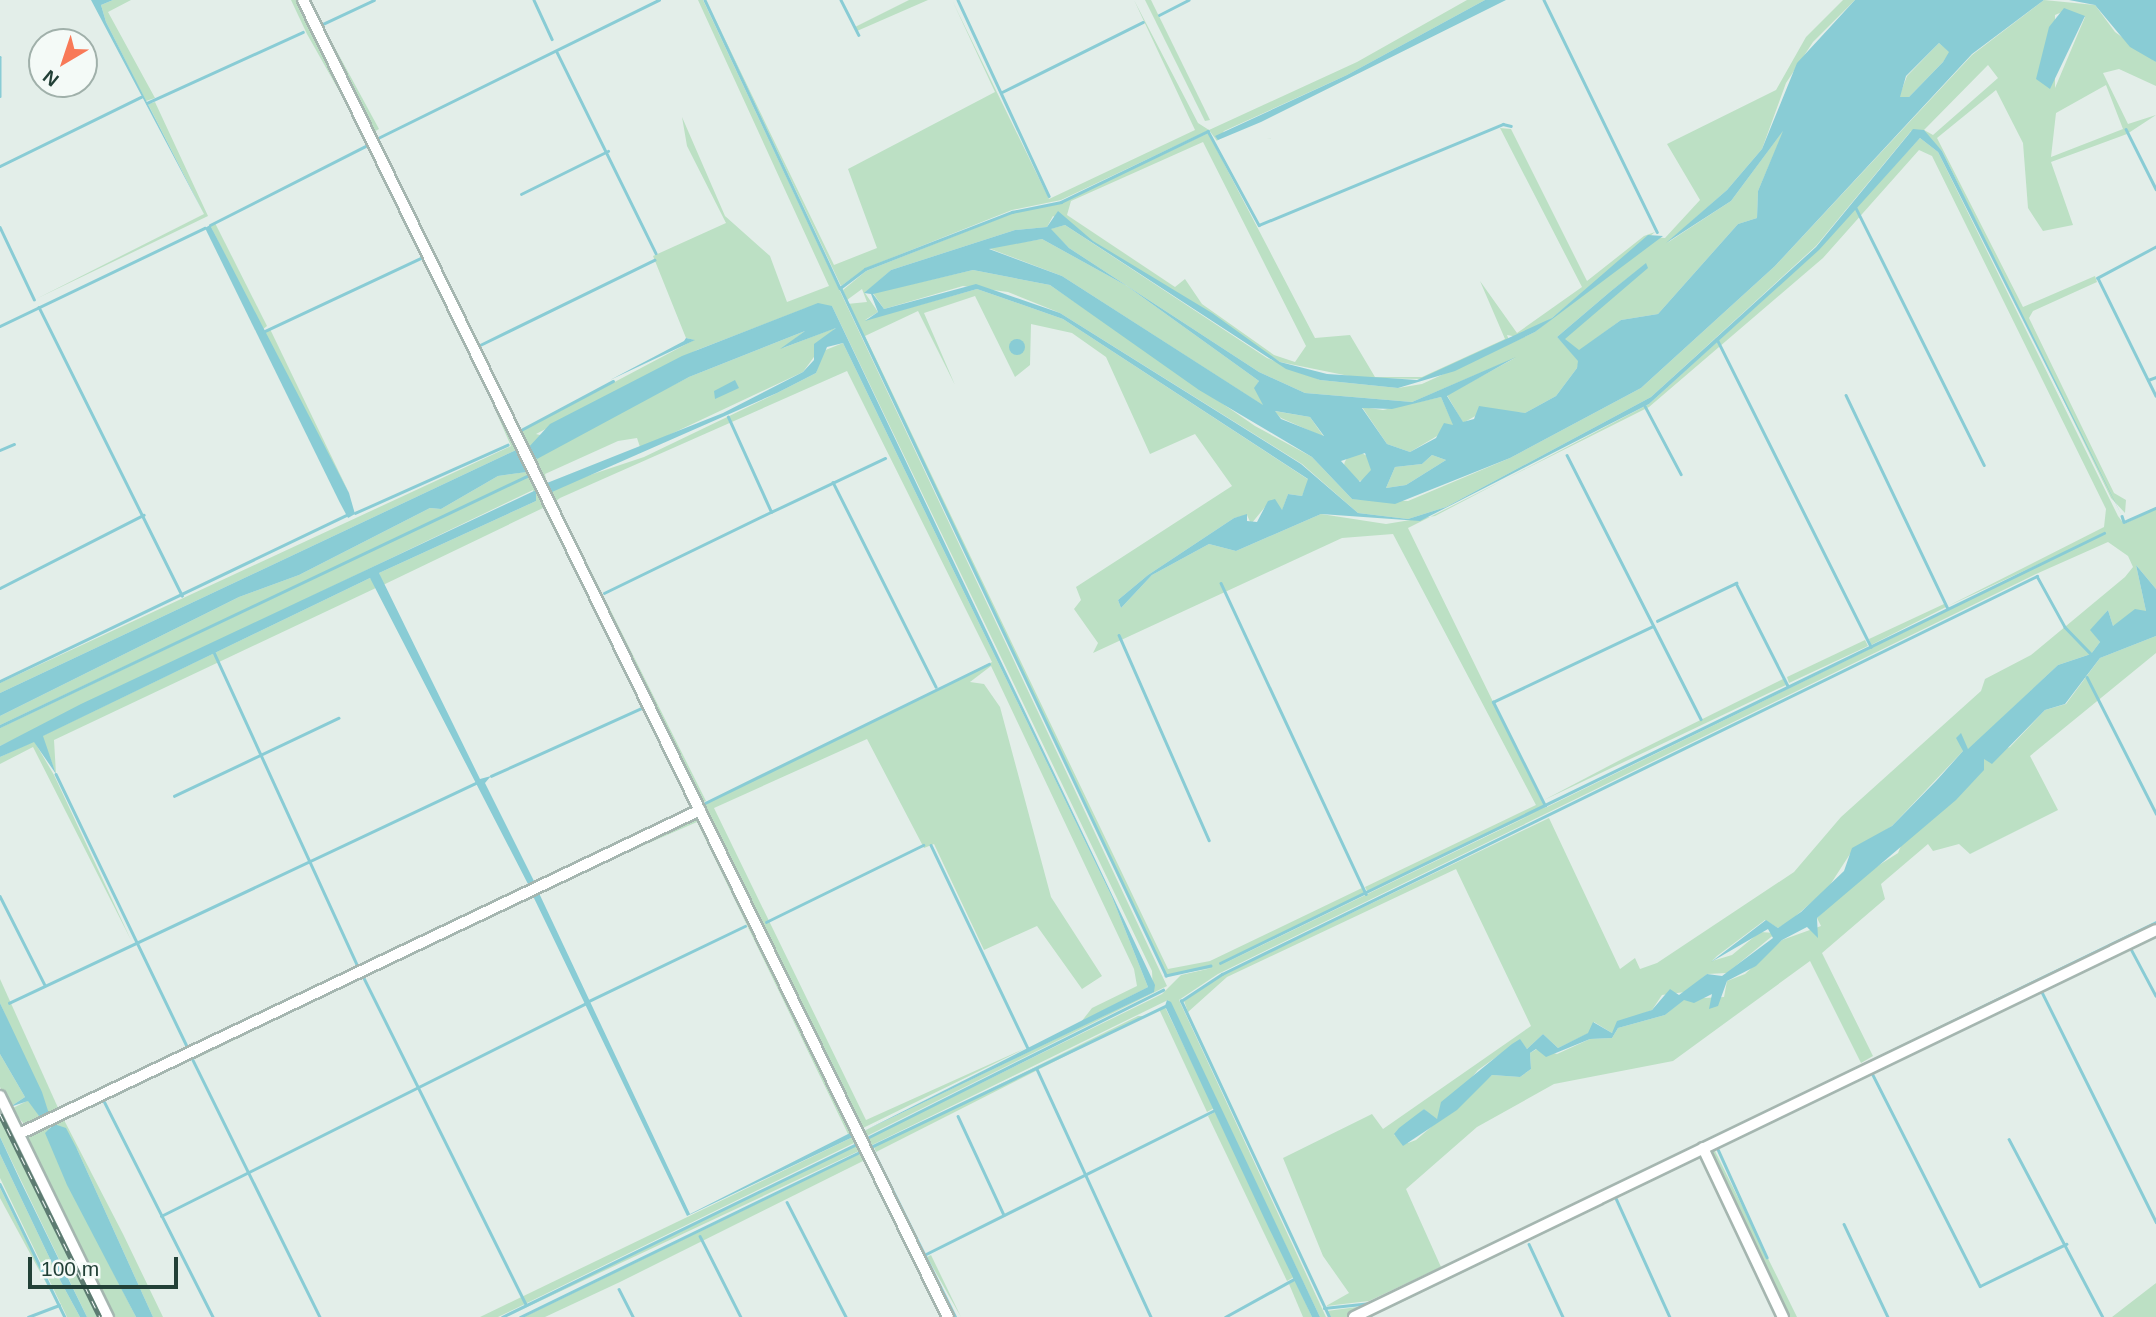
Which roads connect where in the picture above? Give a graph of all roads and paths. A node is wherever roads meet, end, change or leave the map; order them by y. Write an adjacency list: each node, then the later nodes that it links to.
1 (303, 0): 2 (street)
2 (700, 810): 5 (street); 8 (street)
3 (2156, 930): 6 (street)
4 (0, 1096): 5 (street)
5 (19, 1134): 7 (street)
6 (1703, 1148): 9 (street); 10 (street)
7 (108, 1317)
8 (948, 1317)
9 (1354, 1317)
10 (1783, 1317)

